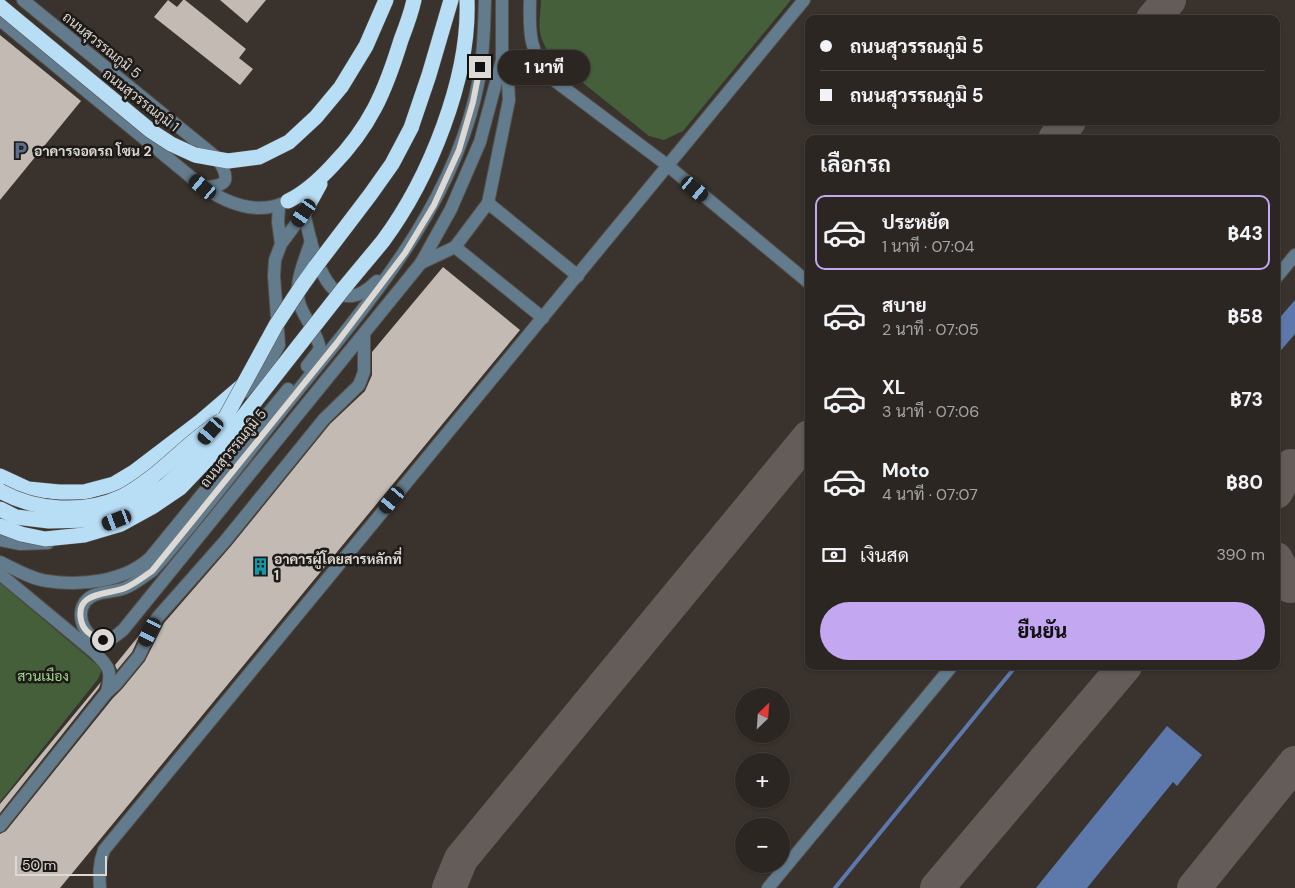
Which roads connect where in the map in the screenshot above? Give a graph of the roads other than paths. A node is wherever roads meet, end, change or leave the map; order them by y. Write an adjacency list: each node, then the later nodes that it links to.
1 (22, 0): 12 (street, ถนนสุวรรณภูมิ 5)
2 (386, 0): 10 (highway, ถนนสุวรรณภูมิ 1, bridge)
3 (414, 0): 18 (highway)
4 (451, 0): 34 (highway, bridge)
5 (467, 0): 35 (highway, bridge)
6 (485, 0): 26 (street, ถนนสุวรรณภูมิ 5)
7 (502, 0): 13 (street)
8 (530, 0): 17 (street)
9 (804, 0): 17 (street)
10 (0, 6)
11 (0, 20): 14 (street)
12 (87, 53): 14 (street); 15 (street, ถนนสุวรรณภูมิ 5)
13 (502, 60): 20 (street); 28 (street)
14 (69, 76): 16 (street)
15 (123, 82): 16 (street); 19 (street, ถนนสุวรรณภูมิ 5)
16 (104, 105): 19 (street)
17 (667, 166): 30 (street); 31 (street)
18 (325, 174): 21 (highway); 22 (highway)
19 (203, 187): 21 (street)
20 (488, 203): 25 (street); 30 (street)
21 (283, 204): 24 (street)
22 (304, 213): 23 (street, ถนนสุวรรณภูมิ 5); 24 (street)
23 (310, 242): 26 (street, ถนนสุวรรณภูมิ 5); 41 (street)
24 (281, 244): 40 (street)
25 (455, 247): 28 (street); 32 (street)
26 (405, 253): 43 (street, ถนนสุวรรณภูมิ 5)
27 (1295, 255): 29 (street)
28 (421, 263): 33 (street)
29 (1280, 273)
30 (578, 276): 32 (street)
31 (805, 280)
32 (543, 318): 48 (street)
33 (364, 335): 43 (street); 46 (street)
34 (243, 385): 36 (highway); 38 (highway, bridge)
35 (255, 402): 37 (highway, bridge); 39 (highway, bridge)
36 (0, 476)
37 (0, 491)
38 (0, 509)
39 (0, 526)
40 (0, 540)
41 (0, 563): 43 (street)
42 (0, 574): 43 (street)
43 (83, 635): 44 (street, ถนนสุวรรณภูมิ 5); 44 (street)
44 (94, 652): 46 (street)
45 (949, 670): 49 (street)
46 (111, 688): 47 (street)
47 (0, 826)
48 (100, 888)
49 (768, 888)

